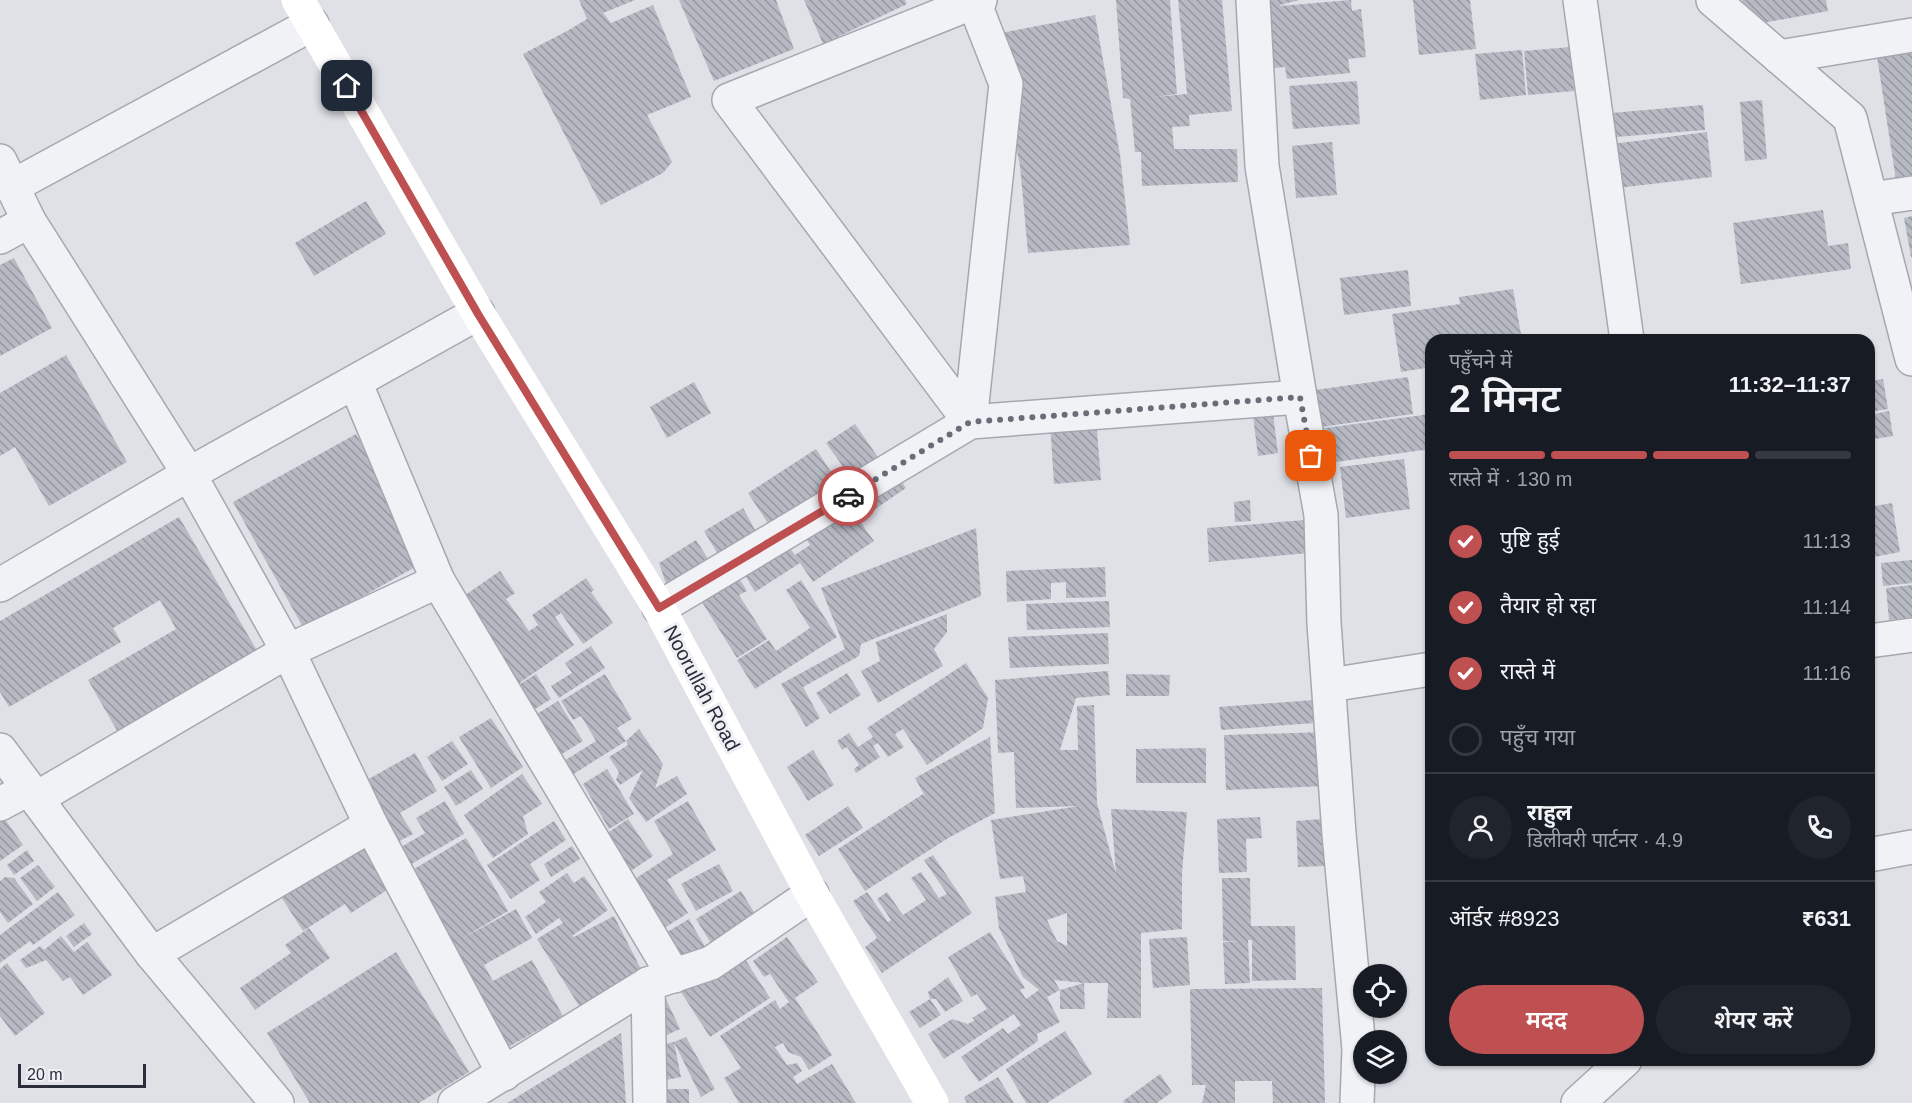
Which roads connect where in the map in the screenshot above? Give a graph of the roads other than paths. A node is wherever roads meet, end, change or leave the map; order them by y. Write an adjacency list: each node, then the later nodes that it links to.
1 (1253, 0): 17 (street)
2 (1580, 0): 14 (street)
3 (1713, 0): 7 (street)
4 (976, 1): 18 (street); 18 (street)
5 (305, 12): 8 (street); 13 (main road, Noorullah Road)
6 (1912, 34): 7 (street)
7 (1779, 57): 10 (street)
8 (7, 174): 11 (street)
9 (1912, 193): 10 (street)
10 (1871, 199): 15 (street)
11 (29, 221): 12 (street); 19 (street)
12 (0, 237)
13 (478, 314): 16 (street); 22 (main road, Noorullah Road)
14 (1626, 334)
15 (1912, 359)
16 (355, 382): 19 (street); 20 (street)
17 (1300, 397): 18 (street); 27 (street)
18 (970, 422): 22 (street)
19 (189, 474): 21 (street); 25 (street)
20 (438, 581): 25 (street); 36 (street)
21 (0, 585)
22 (659, 608): 34 (main road, Noorullah Road)
23 (1912, 634): 24 (street)
24 (1875, 639)
25 (288, 651): 29 (street); 31 (street)
26 (1425, 670): 27 (street)
27 (1330, 685): 43 (street)
28 (0, 750): 29 (street)
29 (32, 793): 30 (street); 35 (street)
30 (0, 804)
31 (371, 825): 35 (street); 38 (street)
32 (1912, 847): 33 (street)
33 (1875, 854)
34 (812, 894): 36 (street); 42 (main road, Noorullah Road)
35 (152, 954): 39 (street)
36 (661, 980): 38 (street); 41 (street)
37 (1618, 1066): 44 (street)
38 (504, 1074): 40 (street)
39 (276, 1103)
40 (455, 1103)
41 (650, 1103)
42 (932, 1103)
43 (1357, 1103)
44 (1578, 1103)

